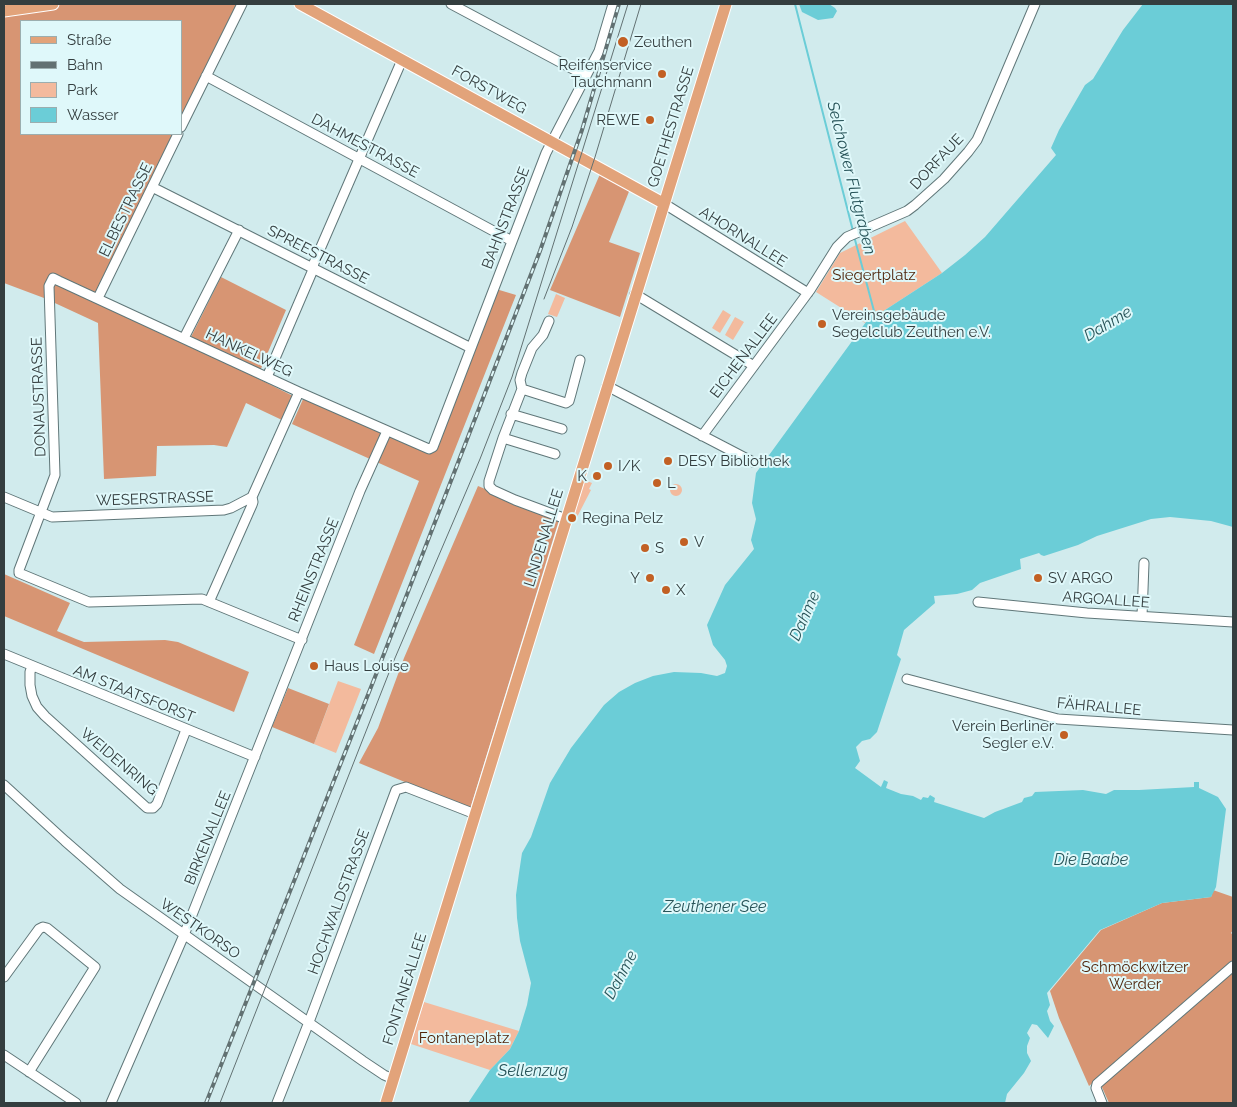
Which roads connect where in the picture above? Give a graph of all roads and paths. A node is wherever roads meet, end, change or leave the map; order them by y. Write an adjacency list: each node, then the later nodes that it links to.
1 (53, 4): 8 (main road)
2 (242, 4): 10 (street)
3 (300, 4): 9 (main road, FORSTWEG)
4 (451, 4): 11 (street)
5 (614, 4): 11 (street, BAHNSTRASSE)
6 (726, 4): 17 (main road, GOETHESTRASSE)
7 (1036, 4): 22 (street, DORFAUE)
8 (4, 11)
9 (402, 60): 14 (main road, FORSTWEG); 15 (street)
10 (206, 76): 12 (street); 15 (street, DAHMESTRASSE)
11 (586, 76): 14 (street, BAHNSTRASSE)
12 (182, 125)
13 (178, 135): 16 (street, ELBESTRASSE)
14 (553, 141): 17 (main road, FORSTWEG); 19 (street, BAHNSTRASSE)
15 (359, 158): 19 (street, DAHMESTRASSE); 20 (street)
16 (152, 187): 18 (street, SPREESTRASSE); 24 (street, ELBESTRASSE)
17 (663, 203): 22 (street, AHORNALLEE); 23 (main road, LINDENALLEE)
18 (239, 230): 20 (street, SPREESTRASSE); 26 (street)
19 (512, 241): 27 (street, BAHNSTRASSE)
20 (313, 268): 27 (street, SPREESTRASSE); 30 (street)
21 (53, 278): 24 (street, HANKELWEG); 44 (street, DONAUSTRASSE)
22 (808, 293): 29 (street, EICHENALLEE)
23 (635, 294): 29 (street); 31 (main road, LINDENALLEE)
24 (98, 298): 26 (street, HANKELWEG)
25 (549, 321): 32 (street)
26 (184, 338): 30 (street, HANKELWEG)
27 (471, 348): 39 (street, BAHNSTRASSE)
28 (580, 360): 32 (street)
29 (754, 366): 37 (street, EICHENALLEE)
30 (267, 377): 33 (street, HANKELWEG)
31 (607, 386): 37 (street); 45 (main road, LINDENALLEE)
32 (522, 389): 34 (street)
33 (299, 392): 36 (street, HANKELWEG); 43 (street)
34 (511, 414): 35 (street); 38 (street)
35 (562, 429)
36 (387, 431): 39 (street, HANKELWEG); 51 (street, RHEINSTRASSE)
37 (702, 436): 41 (street)
38 (503, 438): 40 (street); 45 (street)
39 (433, 447)
40 (555, 454)
41 (753, 462)
42 (4, 497): 44 (street, WESERSTRASSE)
43 (252, 497): 44 (street, WESERSTRASSE); 47 (street)
44 (41, 512): 47 (street, DONAUSTRASSE)
45 (566, 519): 60 (main road, LINDENALLEE)
46 (1144, 563): 49 (street)
47 (209, 602): 51 (street)
48 (978, 602): 49 (street, ARGOALLEE)
49 (1142, 616): 50 (street, ARGOALLEE)
50 (1233, 622)
51 (302, 640): 55 (street, RHEINSTRASSE)
52 (4, 654): 53 (street, AM STAATSFORST)
53 (32, 666): 56 (street, AM STAATSFORST); 56 (street, WEIDENRING)
54 (907, 679): 57 (street, FÄHRALLEE)
55 (270, 720): 58 (street, BIRKENALLEE)
56 (186, 730): 58 (street, AM STAATSFORST)
57 (1233, 730)
58 (255, 758): 62 (street, BIRKENALLEE)
59 (4, 785): 62 (street, WESTKORSO)
60 (475, 814): 61 (main road, LINDENALLEE); 65 (street, HOCHWALDSTRASSE)
61 (454, 883): 68 (main road, FONTANEALLEE)
62 (184, 935): 65 (street, WESTKORSO); 70 (street, BIRKENALLEE)
63 (1233, 966): 73 (street)
64 (4, 977): 67 (street)
65 (309, 1022): 68 (street, WESTKORSO); 71 (street, HOCHWALDSTRASSE)
66 (4, 1056): 67 (street)
67 (29, 1072): 69 (street)
68 (393, 1079): 72 (main road, FONTANEALLEE)
69 (76, 1103)
70 (111, 1103)
71 (277, 1103)
72 (386, 1103)
73 (1102, 1103)

